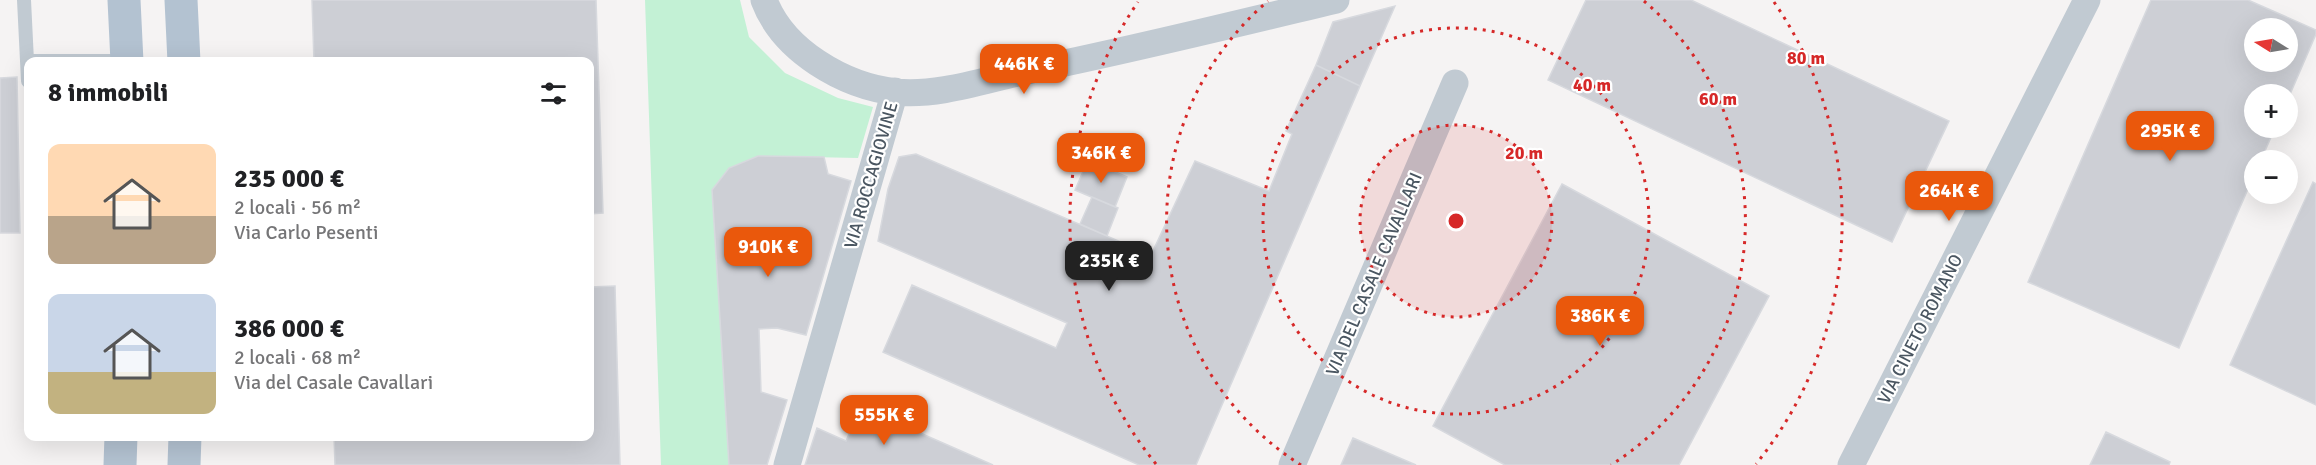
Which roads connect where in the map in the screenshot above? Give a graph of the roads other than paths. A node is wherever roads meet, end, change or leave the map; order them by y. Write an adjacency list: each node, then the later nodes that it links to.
1 (24, 0): 7 (lane)
2 (124, 0): 8 (main road)
3 (181, 0): 9 (main road)
4 (764, 0): 11 (street)
5 (1336, 0): 11 (street)
6 (2087, 0): 18 (street, VIA CINETO ROMANO)
7 (27, 57)
8 (127, 57)
9 (184, 57)
10 (1455, 83): 17 (street, VIA DEL CASALE CAVALLARI)
11 (895, 92): 16 (street, VIA ROCCAGIOVINE)
12 (121, 441): 14 (main road)
13 (185, 441): 15 (main road)
14 (120, 465)
15 (184, 465)
16 (787, 465)
17 (1292, 465)
18 (1851, 465)

